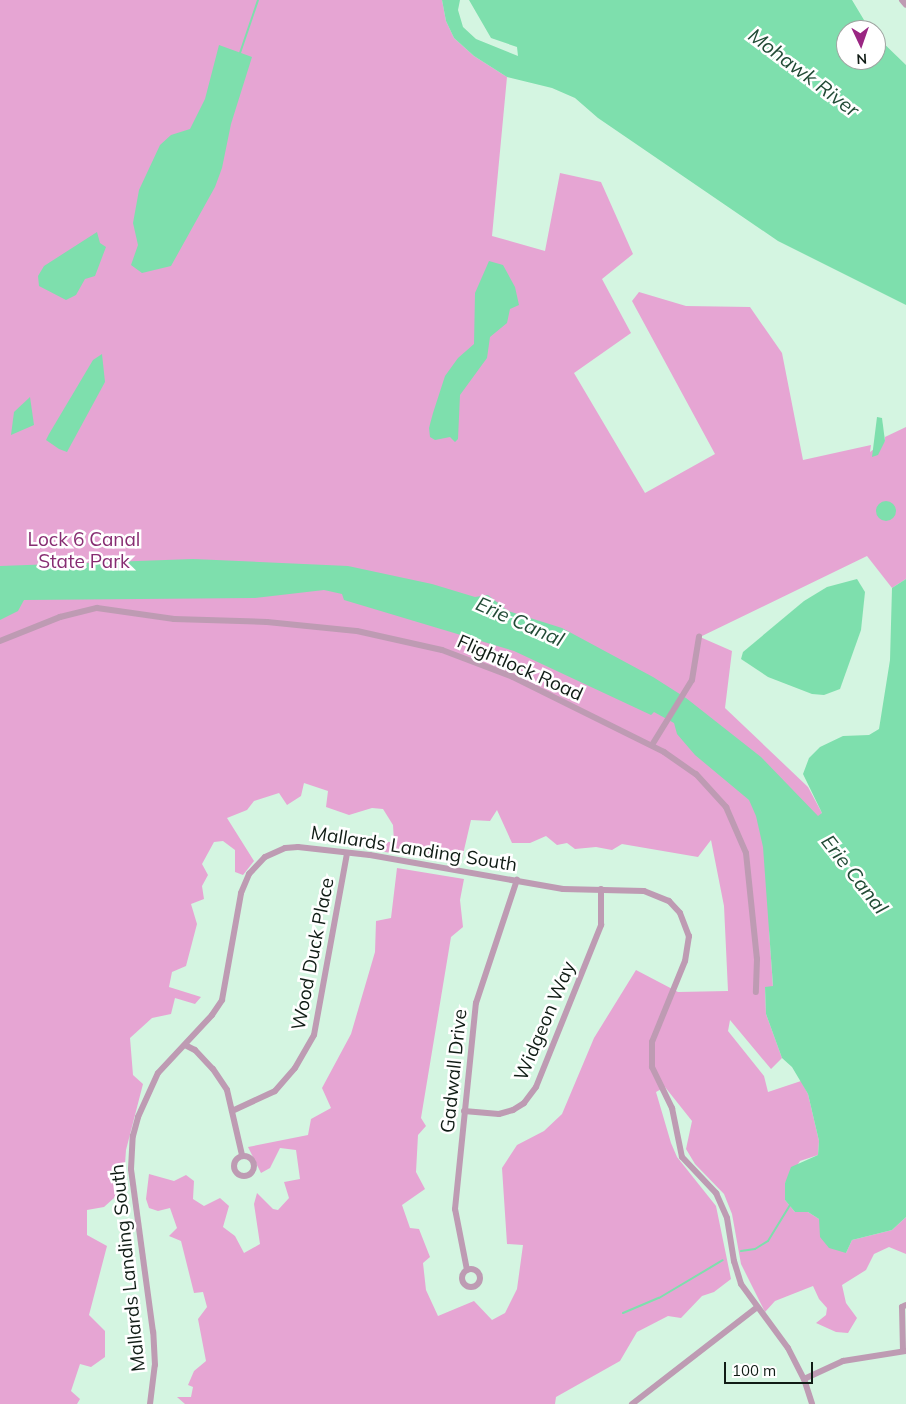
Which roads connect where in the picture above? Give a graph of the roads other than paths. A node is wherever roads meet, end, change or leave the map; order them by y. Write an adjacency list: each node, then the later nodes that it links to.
1 (902, 0): 2 (street)
2 (906, 5)
3 (699, 637): 5 (street)
4 (0, 641): 5 (street, Flightlock Road)
5 (652, 745): 9 (street, Flightlock Road)
6 (347, 854): 7 (street, Mallards Landing South); 10 (street, Mallards Landing South); 11 (street, Wood Duck Place)
7 (517, 880): 8 (street, Mallards Landing South); 12 (street, Gadwall Drive)
8 (601, 889): 12 (street, Widgeon Way); 16 (street, Mallards Landing South)
9 (756, 992)
10 (185, 1045): 11 (street); 19 (street, Mallards Landing South)
11 (232, 1111): 13 (street)
12 (464, 1111): 14 (street, Gadwall Drive)
13 (242, 1156)
14 (467, 1270)
15 (906, 1305): 17 (street)
16 (756, 1308): 18 (street, Mallards Landing South); 20 (street)
17 (904, 1351): 18 (street)
18 (804, 1379): 21 (street, Mallards Landing South)
19 (150, 1404)
20 (632, 1404)
21 (812, 1404)

